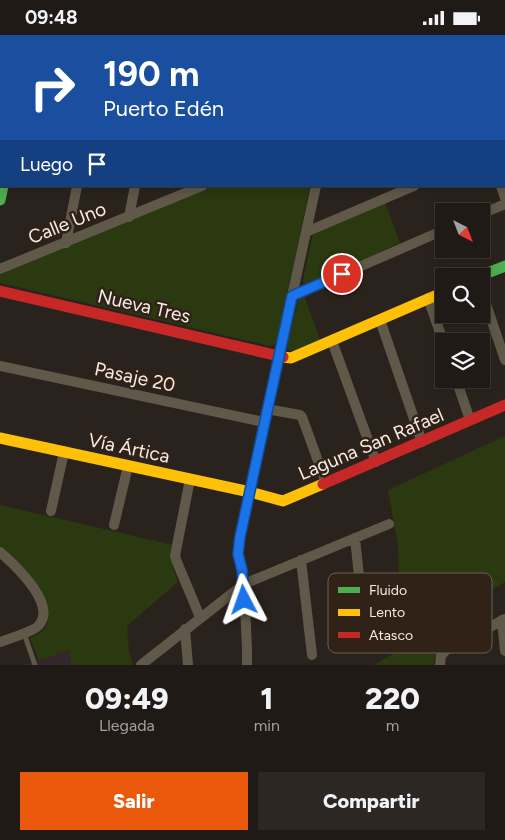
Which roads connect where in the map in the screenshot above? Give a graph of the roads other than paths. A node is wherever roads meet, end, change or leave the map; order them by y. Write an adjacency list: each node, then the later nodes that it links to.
1 (3, 187): 7 (street)
2 (77, 187): 13 (street)
3 (135, 187): 10 (street)
4 (196, 187): 10 (street, Calle Uno)
5 (316, 187): 11 (street)
6 (412, 187): 11 (street)
7 (0, 200)
8 (505, 204): 9 (street)
9 (490, 210)
10 (129, 217): 13 (street, Calle Uno)
11 (306, 232): 19 (street)
12 (435, 235): 19 (street)
13 (66, 243): 15 (street, Calle Uno)
14 (505, 266): 16 (street)
15 (0, 269)
16 (490, 272)
17 (0, 291): 25 (street, Nueva Tres)
18 (435, 295): 20 (street, Nueva Tres)
19 (292, 296): 25 (street)
20 (428, 298): 22 (street, Nueva Tres); 23 (street)
21 (490, 316): 26 (street)
22 (380, 319): 24 (street, Nueva Tres); 34 (street)
23 (440, 333)
24 (332, 341): 25 (street, Nueva Tres); 36 (street)
25 (279, 356): 30 (street)
26 (505, 360)
27 (0, 366): 32 (street, Pasaje 20)
28 (459, 388): 31 (street)
29 (505, 405): 31 (street, Laguna San Rafael)
30 (267, 409): 32 (street); 39 (street)
31 (470, 421): 34 (street, Laguna San Rafael)
32 (264, 422): 40 (street)
33 (0, 440): 35 (street, Vía Ártica)
34 (422, 442): 36 (street, Laguna San Rafael)
35 (64, 452): 37 (street, Vía Ártica); 41 (street)
36 (376, 463): 39 (street, Laguna San Rafael)
37 (128, 466): 38 (street, Vía Ártica); 43 (street)
38 (190, 479): 40 (street, Vía Ártica); 50 (street)
39 (326, 483): 40 (street, Laguna San Rafael)
40 (250, 492): 49 (street)
41 (51, 511)
42 (389, 524): 44 (street)
43 (114, 525)
44 (355, 538): 46 (street); 48 (street)
45 (0, 552): 47 (street)
46 (301, 561): 49 (street); 58 (street)
47 (5, 562): 54 (street)
48 (359, 573)
49 (244, 584): 50 (street); 62 (street)
50 (200, 617): 53 (street)
51 (504, 620): 52 (street); 56 (street)
52 (492, 626)
53 (185, 629): 60 (street); 61 (street)
54 (24, 633): 55 (street); 59 (lane)
55 (0, 642)
56 (505, 651)
57 (444, 653): 63 (street)
58 (312, 655)
59 (35, 665)
60 (141, 665)
61 (188, 665)
62 (247, 665)
63 (440, 665)

